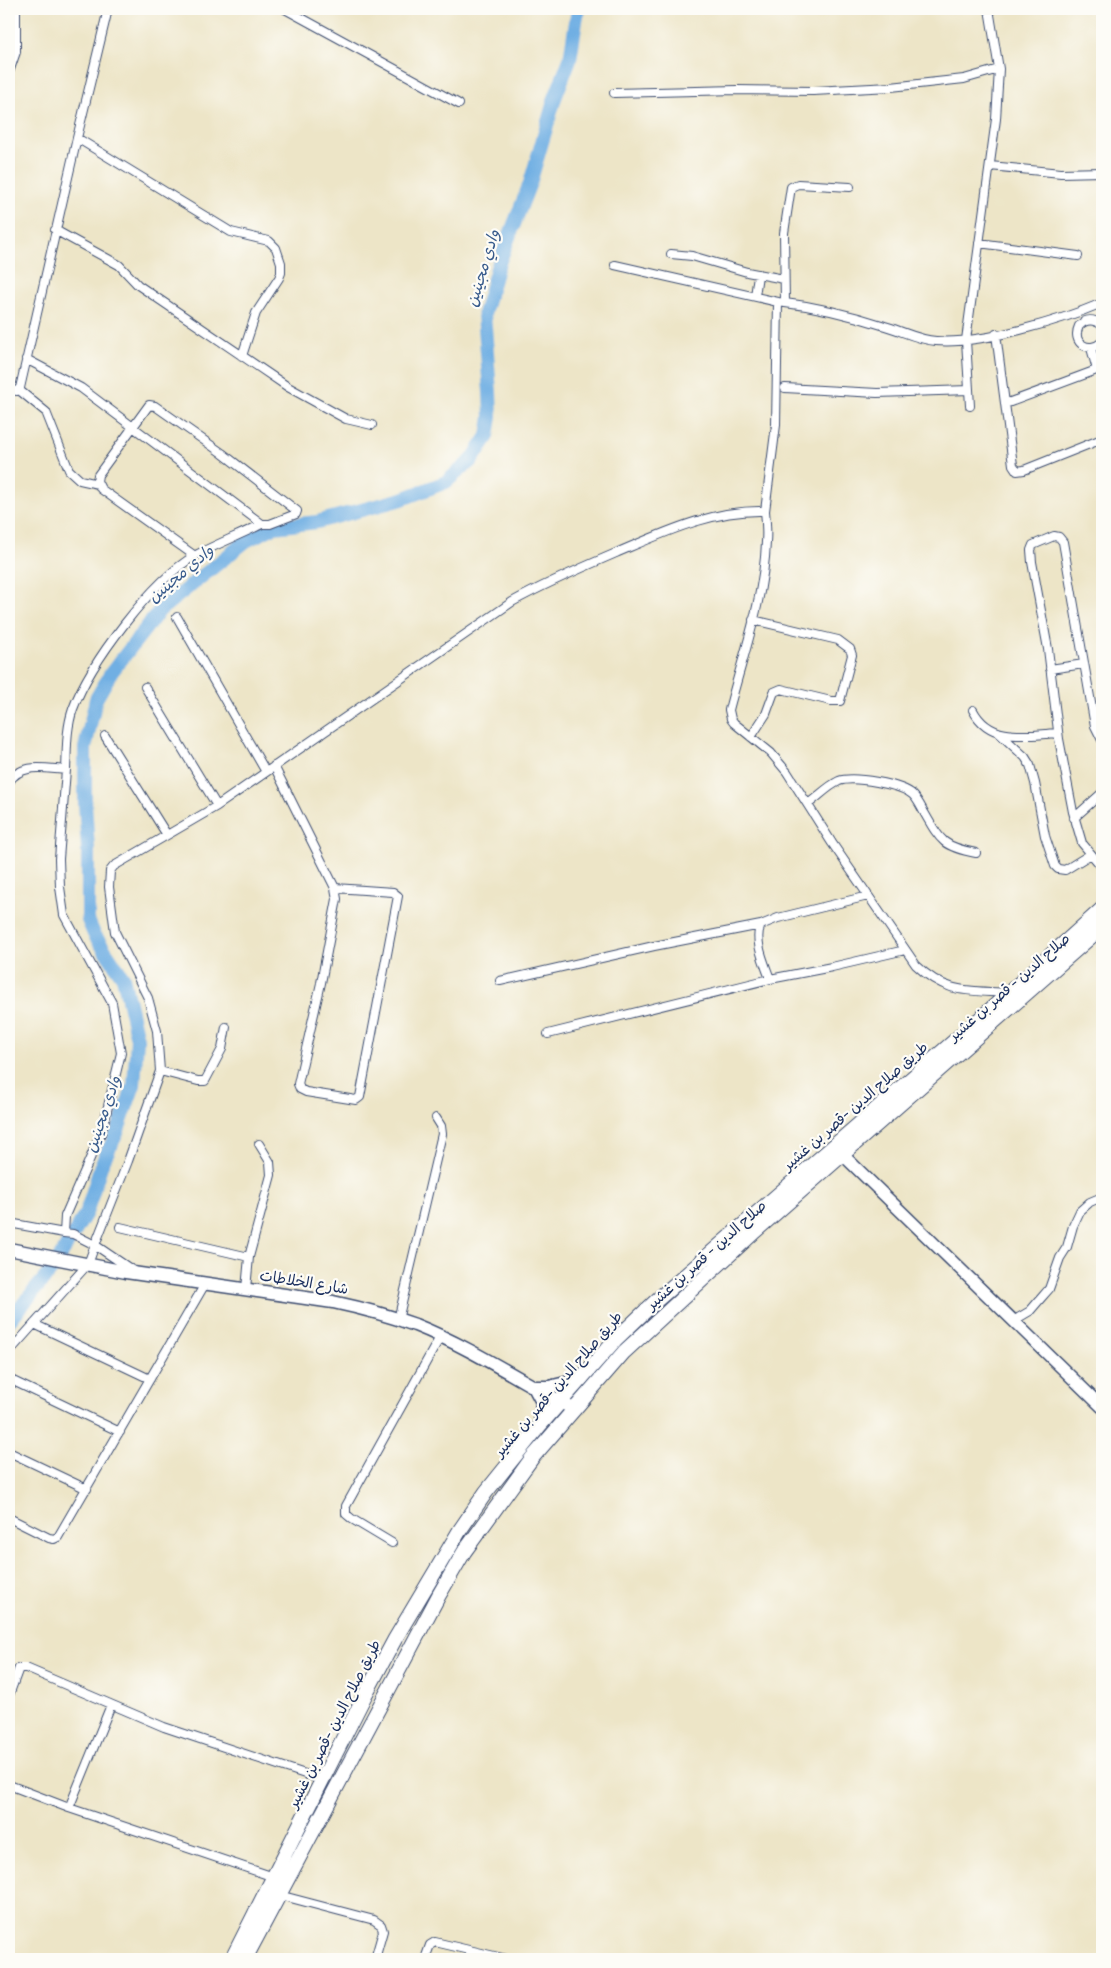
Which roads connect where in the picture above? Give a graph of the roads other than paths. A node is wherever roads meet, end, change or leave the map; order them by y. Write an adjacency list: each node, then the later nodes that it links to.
1 (16, 9): 6 (street)
2 (108, 9): 9 (street)
3 (285, 9): 8 (street)
4 (989, 9): 5 (street)
5 (999, 69): 7 (street); 10 (street)
6 (9, 72)
7 (614, 93)
8 (459, 104)
9 (76, 138): 13 (street); 30 (street)
10 (990, 166): 11 (street); 14 (street)
11 (1102, 172)
12 (850, 187): 19 (street)
13 (55, 230): 30 (street); 31 (street)
14 (979, 243): 16 (street); 27 (street)
15 (671, 254): 18 (street)
16 (1078, 256)
17 (614, 265): 20 (street)
18 (758, 275): 19 (street); 20 (street)
19 (784, 279): 21 (street)
20 (755, 296): 21 (street)
21 (781, 302): 27 (street); 43 (street)
22 (1102, 303): 23 (street)
23 (1077, 314): 24 (street); 26 (street)
24 (1082, 322): 25 (street); 29 (street)
25 (1102, 325)
26 (996, 334): 27 (street); 37 (street)
27 (966, 340): 36 (street)
28 (1102, 342): 29 (street)
29 (1091, 348): 32 (street)
30 (242, 356): 39 (street)
31 (26, 358): 35 (street); 40 (street)
32 (1100, 369): 37 (street)
33 (785, 388): 36 (street)
34 (9, 390): 35 (street)
35 (19, 390): 42 (street)
36 (969, 390): 38 (street)
37 (1005, 404): 41 (street)
38 (970, 406)
39 (372, 425)
40 (133, 428): 42 (street); 44 (street); 44 (street)
41 (1102, 439)
42 (98, 484): 45 (street)
43 (765, 511): 47 (street); 57 (street)
44 (262, 524): 45 (street)
45 (195, 556): 58 (street)
46 (177, 616): 59 (street)
47 (753, 620): 55 (street); 55 (street)
48 (1084, 664): 49 (street); 49 (street); 56 (street)
49 (1050, 668): 53 (street)
50 (145, 688): 63 (street)
51 (973, 710): 52 (street)
52 (998, 732): 53 (street); 67 (street)
53 (1058, 733): 64 (street)
54 (105, 736): 65 (street)
55 (751, 738): 62 (street)
56 (1102, 740)
57 (274, 766): 59 (street); 69 (street)
58 (66, 770): 60 (street); 87 (street)
59 (266, 772): 63 (street)
60 (9, 782)
61 (1102, 793): 64 (street)
62 (808, 804): 66 (street); 70 (street)
63 (217, 806): 65 (street)
64 (1074, 818): 67 (street)
65 (167, 835): 80 (street)
66 (976, 853)
67 (1091, 854): 68 (street)
68 (1102, 867)
69 (335, 888): 69 (street)
70 (868, 896): 72 (street); 74 (street)
71 (1102, 909): 77 (highway, طريق صلاح الدين -قصر بن غشير)
72 (762, 925): 75 (street); 76 (street)
73 (1102, 927): 83 (highway, صلاح الدين - قصر بن غشير)
74 (905, 950): 75 (street); 77 (street)
75 (770, 979): 79 (street)
76 (500, 981)
77 (1008, 993): 99 (highway, طريق صلاح الدين -قصر بن غشير)
78 (226, 1027): 80 (street)
79 (548, 1034)
80 (160, 1071): 88 (street)
81 (436, 1118): 95 (street)
82 (259, 1144): 90 (street)
83 (844, 1155): 96 (main road); 101 (highway, صلاح الدين - قصر بن غشير)
84 (1102, 1197): 96 (street)
85 (9, 1223): 87 (street)
86 (120, 1227): 90 (street)
87 (64, 1233): 88 (street)
88 (95, 1245): 91 (street); 92 (street)
89 (9, 1249): 91 (main road, شارع الخلاطات)
90 (249, 1257): 94 (street)
91 (88, 1264): 92 (main road, شارع الخلاطات); 97 (street)
92 (136, 1273): 93 (main road, شارع الخلاطات)
93 (205, 1284): 94 (main road, شارع الخلاطات); 103 (street)
94 (246, 1289): 95 (main road, شارع الخلاطات)
95 (398, 1320): 98 (main road, شارع الخلاطات)
96 (1014, 1321): 107 (main road)
97 (34, 1324): 100 (street); 103 (street)
98 (440, 1337): 105 (main road, شارع الخلاطات); 114 (street)
99 (615, 1340): 101 (highway); 104 (highway, طريق صلاح الدين -قصر بن غشير)
100 (9, 1352)
101 (624, 1352): 108 (highway, صلاح الدين - قصر بن غشير)
102 (9, 1379): 110 (street)
103 (150, 1379): 110 (street)
104 (582, 1379): 105 (main road); 106 (highway, طريق صلاح الدين -قصر بن غشير)
105 (534, 1387): 106 (main road, شارع الخلاطات); 109 (main road)
106 (560, 1402): 108 (main road, شارع الخلاطات); 109 (highway, طريق صلاح الدين -قصر بن غشير)
107 (1102, 1407)
108 (573, 1409): 120 (highway, صلاح الدين - قصر بن غشير)
109 (540, 1425): 117 (highway, طريق صلاح الدين -قصر بن غشير)
110 (120, 1432): 112 (street)
111 (9, 1452): 112 (street)
112 (87, 1489): 113 (street)
113 (9, 1518)
114 (392, 1543)
115 (9, 1695): 116 (street)
116 (111, 1705): 117 (street); 119 (street)
117 (322, 1780): 120 (highway, طريق صلاح الدين -قصر بن غشير)
118 (9, 1785): 119 (street)
119 (69, 1808): 121 (street)
120 (302, 1838): 121 (highway, طريق صلاح الدين -قصر بن غشير); 122 (highway, صلاح الدين - قصر بن غشير)
121 (274, 1877): 123 (highway, طريق صلاح الدين -قصر بن غشير)
122 (279, 1895): 124 (highway, صلاح الدين - قصر بن غشير); 125 (street)
123 (232, 1959)
124 (245, 1959)
125 (375, 1959)
126 (426, 1959): 127 (street)
127 (507, 1959)

